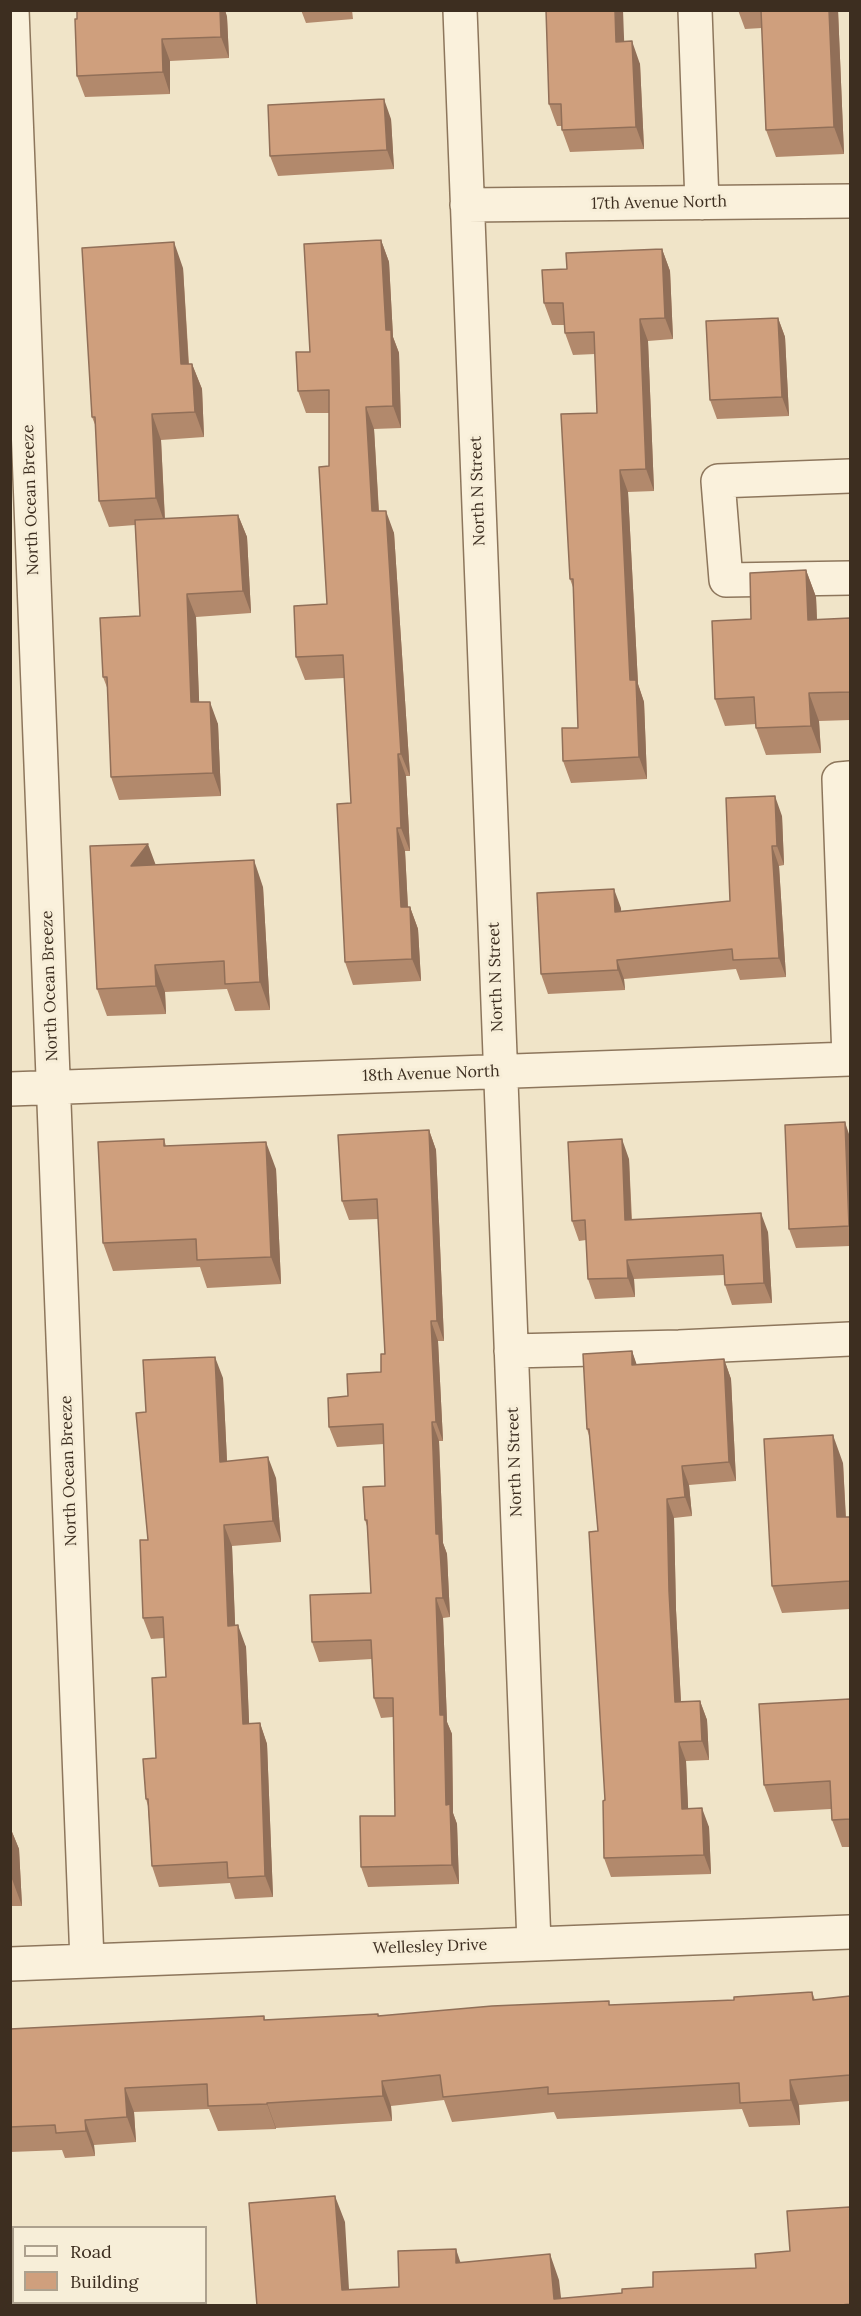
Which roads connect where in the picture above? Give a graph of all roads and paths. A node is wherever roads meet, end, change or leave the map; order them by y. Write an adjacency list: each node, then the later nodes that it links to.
1 (12, 10): 12 (street, North Ocean Breeze)
2 (460, 10): 6 (street, North N Street)
3 (695, 10): 5 (street)
4 (850, 201): 5 (street, 17th Avenue North)
5 (702, 203): 6 (street, 17th Avenue North)
6 (467, 205): 11 (street, North N Street)
7 (850, 476): 8 (street)
8 (850, 578)
9 (850, 778): 10 (street)
10 (850, 1059): 11 (street, 18th Avenue North)
11 (500, 1072): 12 (street, 18th Avenue North); 15 (street, North N Street)
12 (54, 1088): 13 (street, 18th Avenue North); 18 (street, North Ocean Breeze)
13 (10, 1089)
14 (850, 1339): 15 (street)
15 (511, 1351): 17 (street, North N Street)
16 (850, 1932): 17 (street, Wellesley Drive)
17 (534, 1943): 18 (street, Wellesley Drive)
18 (87, 1961): 19 (street, Wellesley Drive)
19 (10, 1964)

